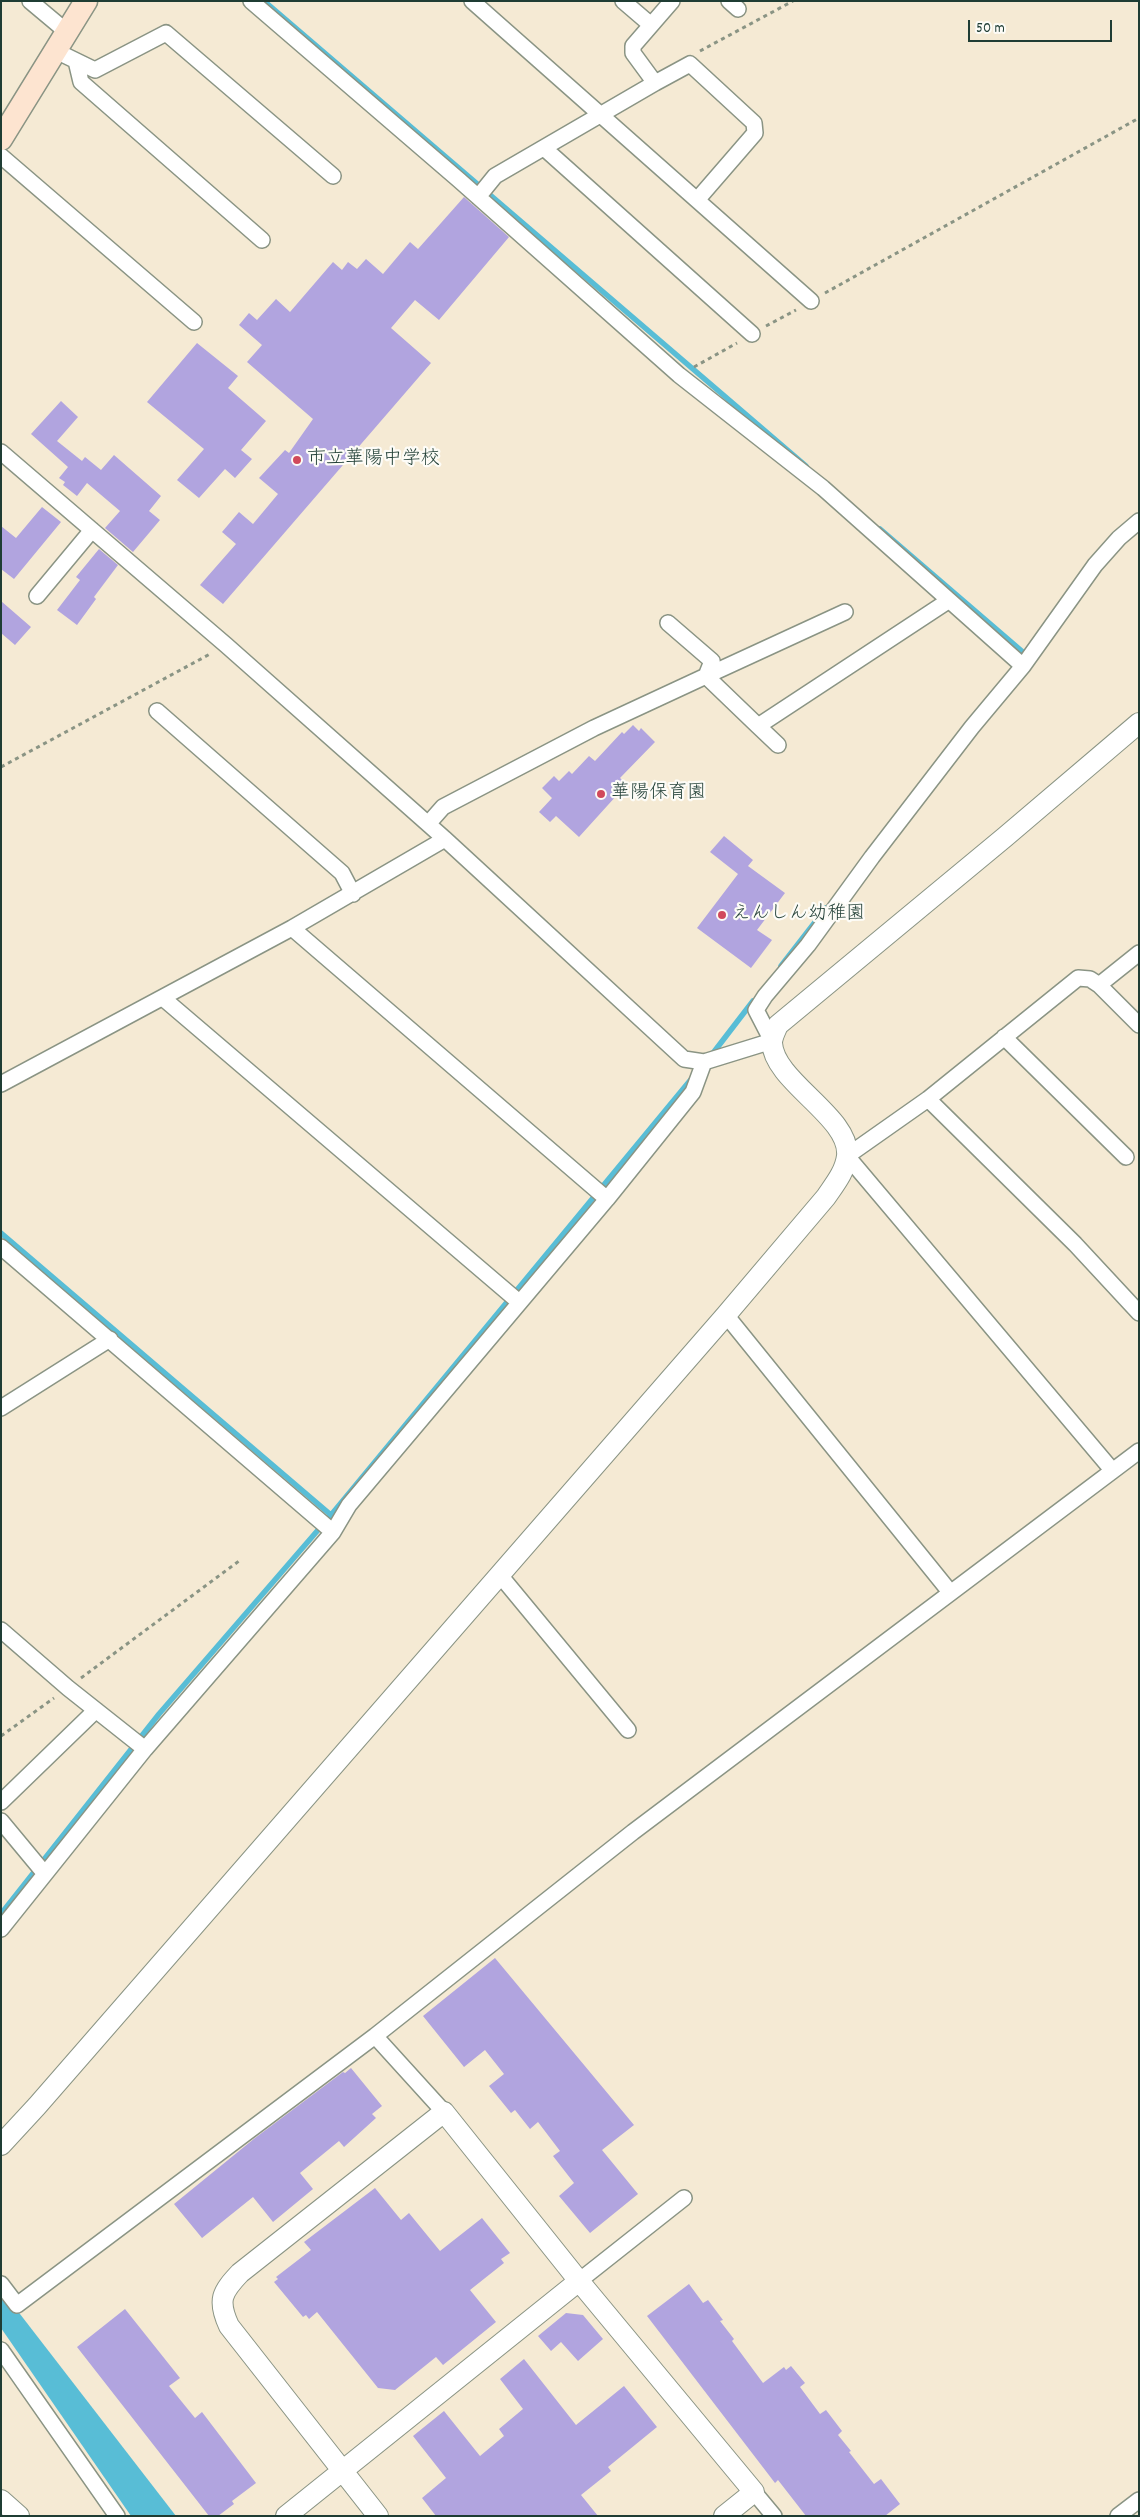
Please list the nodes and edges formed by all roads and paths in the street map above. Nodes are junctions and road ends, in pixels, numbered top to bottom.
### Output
1 (30, 1) edge
2 (86, 1) edge
3 (251, 1) edge
4 (472, 1) edge
5 (623, 1) edge
6 (672, 1) edge
7 (651, 25) junction
8 (62, 41) junction
9 (76, 61) junction
10 (656, 83) junction
11 (601, 114) junction
12 (1139, 118) edge
13 (1, 139) edge
14 (544, 148) junction
15 (1, 156) edge
16 (333, 176) dead end
17 (478, 197) junction
18 (697, 200) junction
19 (262, 240) dead end
20 (811, 301) junction
21 (194, 322) dead end
22 (752, 334) junction
23 (678, 375) junction
24 (1, 452) edge
25 (1139, 521) edge
26 (92, 530) junction
27 (37, 596) dead end
28 (948, 601) junction
29 (845, 612) dead end
30 (668, 623) dead end
31 (226, 645) junction
32 (1023, 666) junction
33 (706, 676) junction
34 (157, 711) dead end
35 (1139, 723) edge
36 (758, 726) junction
37 (778, 745) dead end
38 (1, 767) edge
39 (428, 824) junction
40 (445, 839) junction
41 (354, 894) junction
42 (292, 928) junction
43 (1139, 953) edge
44 (1099, 985) junction
45 (164, 999) junction
46 (1139, 1025) edge
47 (1004, 1037) junction
48 (772, 1041) junction
49 (704, 1062) junction
50 (1, 1084) edge
51 (928, 1099) junction
52 (847, 1156) junction
53 (1126, 1157) dead end
54 (606, 1199) junction
55 (1, 1247) edge
56 (519, 1302) junction
57 (1139, 1313) edge
58 (726, 1315) junction
59 (110, 1339) junction
60 (1, 1408) edge
61 (1139, 1451) edge
62 (1112, 1470) junction
63 (333, 1532) junction
64 (239, 1561) dead end
65 (499, 1574) junction
66 (950, 1592) junction
67 (1, 1630) edge
68 (68, 1688) junction
69 (96, 1710) junction
70 (628, 1730) dead end
71 (1, 1736) edge
72 (145, 1749) junction
73 (1, 1802) edge
74 (1, 1821) edge
75 (45, 1874) junction
76 (1, 1929) edge
77 (375, 2036) junction
78 (444, 2112) junction
79 (1, 2145) edge
80 (684, 2198) dead end
81 (579, 2280) junction
82 (1, 2284) edge
83 (1, 2350) edge
84 (343, 2471) junction
85 (754, 2492) junction
86 (1, 2500) edge
87 (1139, 2500) edge
88 (19, 2516) edge
89 (117, 2516) edge
90 (286, 2516) edge
91 (378, 2516) edge
92 (724, 2516) edge
93 (774, 2516) edge
94 (1118, 2516) edge

1 - 8 street
2 - 8 main road
3 - 17 street
4 - 11 street
5 - 7 street
6 - 7 street
7 - 10 street
8 - 9 street
8 - 13 main road
9 - 16 street
9 - 19 street
10 - 11 street
10 - 18 street
11 - 14 street
11 - 18 street
12 - 20 path
14 - 17 street
14 - 22 street
15 - 21 street
17 - 23 street
18 - 20 street
20 - 22 path
22 - 23 path
23 - 28 street
24 - 26 street
25 - 32 street
26 - 27 street
26 - 31 street
28 - 32 street
28 - 36 street
29 - 33 street
30 - 33 street
31 - 38 path
31 - 39 street
32 - 48 street
33 - 36 street
33 - 39 street
34 - 41 street
35 - 48 street
36 - 37 street
39 - 40 street
40 - 41 street
40 - 49 street
41 - 42 street
42 - 45 street
42 - 54 street
43 - 44 street
44 - 46 street
44 - 47 street
45 - 50 street
45 - 56 street
47 - 51 street
47 - 53 street
48 - 49 street
48 - 52 street
49 - 54 street
51 - 52 street
51 - 57 street
52 - 58 street
52 - 62 street
54 - 56 street
55 - 59 street
56 - 63 street
58 - 65 street
58 - 66 street
59 - 60 street
59 - 63 street
61 - 62 street
62 - 66 street
63 - 72 street
64 - 68 path
65 - 70 street
65 - 79 street
66 - 77 street
67 - 68 street
68 - 69 street
68 - 71 path
69 - 72 street
69 - 73 street
72 - 75 street
74 - 75 street
75 - 76 street
77 - 78 street
77 - 82 street
78 - 81 street
78 - 84 street
80 - 81 street
81 - 84 street
81 - 85 street
83 - 89 street
84 - 90 street
84 - 91 street
85 - 92 street
85 - 93 street
86 - 88 street
87 - 94 street

